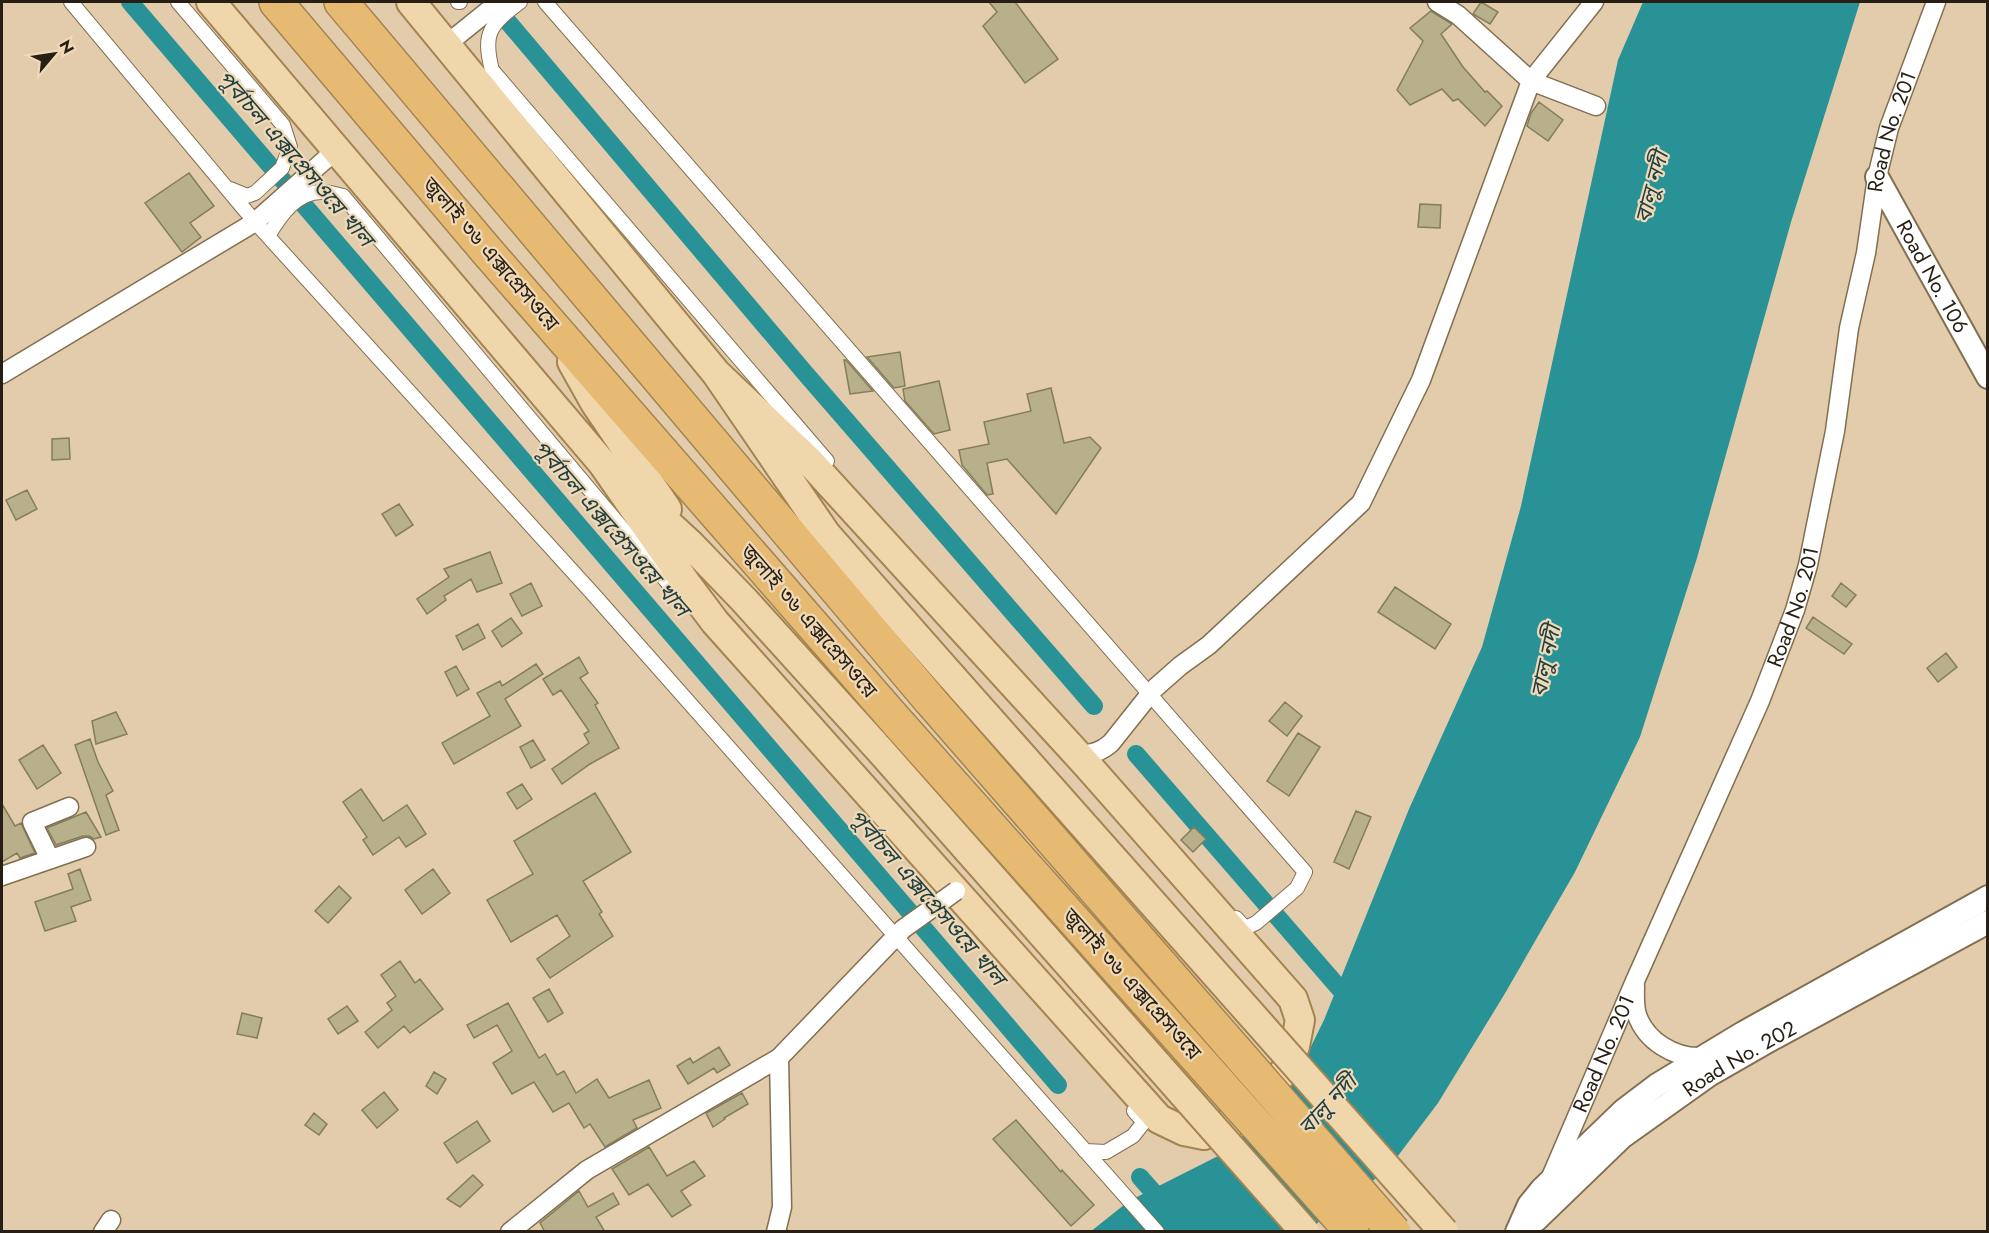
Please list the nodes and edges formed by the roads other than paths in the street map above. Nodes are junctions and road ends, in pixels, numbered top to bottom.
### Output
1 (71, 2) edge
2 (178, 2) edge
3 (211, 2) edge
4 (276, 2) edge
5 (341, 2) edge
6 (411, 2) edge
7 (499, 2) edge
8 (520, 2) edge
9 (544, 2) edge
10 (1437, 2) edge
11 (1594, 2) edge
12 (1935, 2) edge
13 (457, 37) junction
14 (1531, 81) junction
15 (1596, 106) dead end
16 (328, 158) junction
17 (1877, 177) junction
18 (227, 189) junction
19 (260, 217) junction
20 (268, 236) junction
21 (550, 323) junction
22 (716, 373) junction
23 (2, 374) edge
24 (1988, 377) edge
25 (681, 405) junction
26 (603, 465) junction
27 (826, 534) junction
28 (690, 544) junction
29 (940, 688) junction
30 (1150, 695) junction
31 (889, 736) junction
32 (1083, 755) junction
33 (69, 807) dead end
34 (86, 848) dead end
35 (50, 859) junction
36 (2, 876) edge
37 (952, 895) junction
38 (1988, 897) edge
39 (1988, 922) edge
40 (899, 933) junction
41 (1635, 981) junction
42 (779, 1058) junction
43 (1705, 1066) junction
44 (1087, 1154) junction
45 (1549, 1182) junction
46 (510, 1232) edge
47 (776, 1232) edge
48 (1157, 1232) edge
49 (1305, 1232) edge
50 (1352, 1232) edge
51 (1394, 1232) edge
52 (1444, 1232) edge
53 (1517, 1232) edge

1 - 18 street
2 - 18 street
3 - 16 main road
4 - 21 highway, জুলাই ৩৬ এক্সপ্রেসওয়ে
5 - 25 highway, জুলাই ৩৬ এক্সপ্রেসওয়ে
6 - 13 main road
7 - 13 street
8 - 32 street
9 - 30 street
10 - 14 street
11 - 14 street
12 - 17 street, Road No. 201
13 - 22 main road
14 - 15 street
14 - 30 street
16 - 19 street
16 - 26 main road
17 - 24 street, Road No. 106
17 - 41 street, Road No. 201
18 - 19 street
19 - 20 street
19 - 23 street
20 - 37 street
20 - 40 street
21 - 28 main road
21 - 31 highway, জুলাই ৩৬ এক্সপ্রেসওয়ে
22 - 27 main road
22 - 32 main road
25 - 27 main road
25 - 29 highway, জুলাই ৩৬ এক্সপ্রেসওয়ে
26 - 28 main road
26 - 37 main road
27 - 29 main road
28 - 31 main road
29 - 51 highway, জুলাই ৩৬ এক্সপ্রেসওয়ে, bridge
29 - 52 main road, bridge
30 - 32 street
30 - 32 street
31 - 49 main road, bridge
31 - 50 highway, জুলাই ৩৬ এক্সপ্রেসওয়ে, bridge
32 - 37 main road
33 - 35 street
34 - 35 street
35 - 36 street
37 - 40 street, bridge
37 - 44 street
38 - 43 street, Road No. 202
39 - 43 street, Road No. 202
40 - 42 street
40 - 44 street
41 - 43 street
41 - 45 street, Road No. 201
42 - 46 street
42 - 47 street
43 - 45 street, Road No. 201
43 - 53 street, Road No. 202
44 - 48 street
45 - 53 street, Road No. 201

